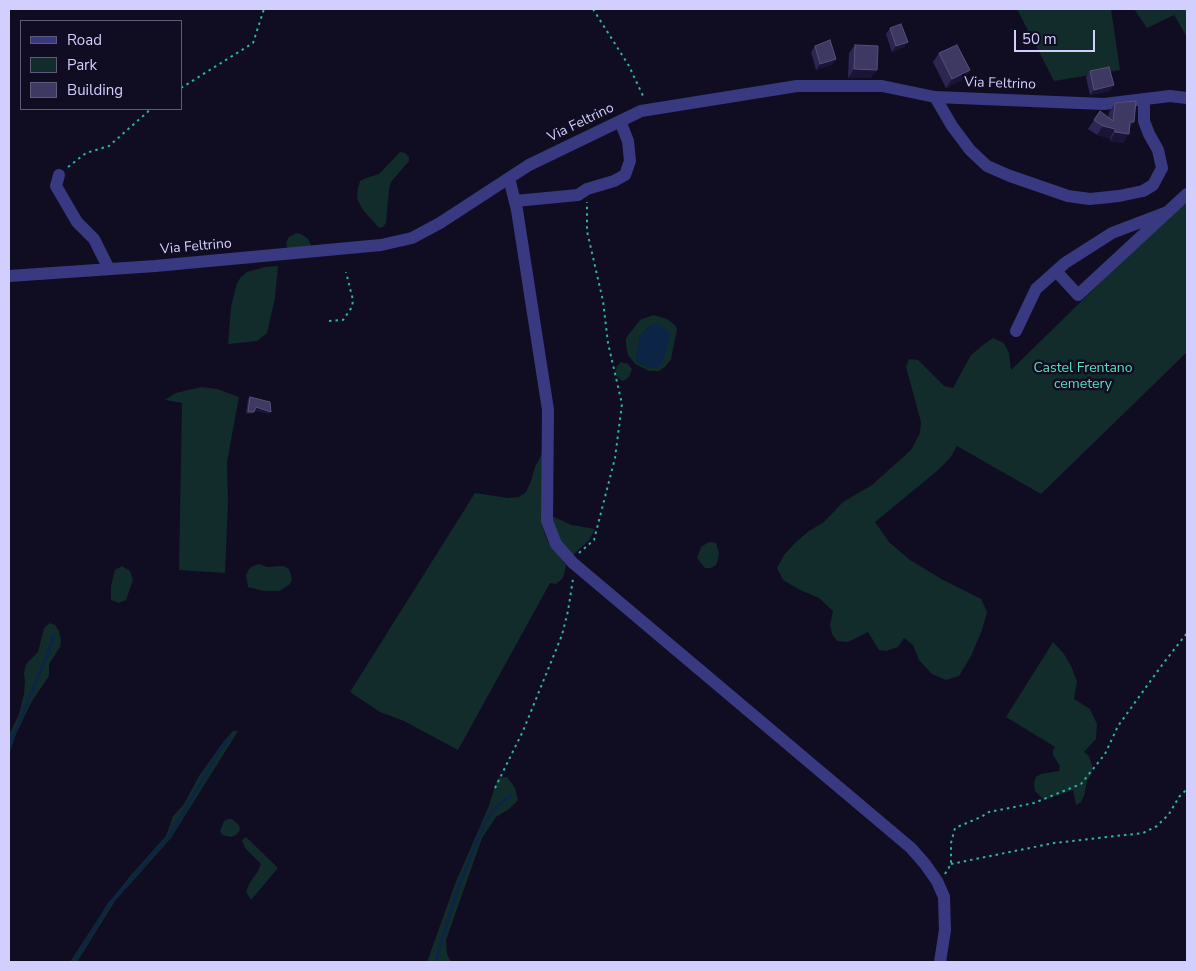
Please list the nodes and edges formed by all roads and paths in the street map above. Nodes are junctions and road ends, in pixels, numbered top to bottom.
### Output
1 (264, 9) edge
2 (593, 9) edge
3 (182, 87) edge
4 (935, 97) junction
5 (1187, 98) edge
6 (1144, 99) junction
7 (150, 110) edge
8 (649, 110) junction
9 (620, 121) junction
10 (59, 175) joint
11 (509, 178) junction
12 (587, 189) junction
13 (1187, 194) edge
14 (515, 201) junction
15 (1167, 212) junction
16 (109, 269) junction
17 (1056, 271) junction
18 (346, 272) dead end
19 (9, 276) edge
20 (329, 321) dead end
21 (1016, 330) dead end
22 (573, 563) junction
23 (1187, 633) edge
24 (495, 788) dead end
25 (1187, 789) edge
26 (951, 864) junction
27 (939, 886) junction
28 (940, 962) edge

1 - 3 path
2 - 8 path
4 - 6 street, Via Feltrino
4 - 6 street
4 - 8 street, Via Feltrino
5 - 6 street, Via Feltrino
7 - 10 path
8 - 9 street, Via Feltrino
9 - 11 street, Via Feltrino
9 - 12 street
10 - 16 street
11 - 14 street
11 - 16 street, Via Feltrino
12 - 14 street
12 - 22 path
13 - 15 street
14 - 22 street
15 - 17 street
15 - 17 street
16 - 19 street, Via Feltrino
17 - 21 street
18 - 20 path
22 - 24 path
22 - 27 street
23 - 26 path
25 - 26 path
26 - 27 path
27 - 28 street

